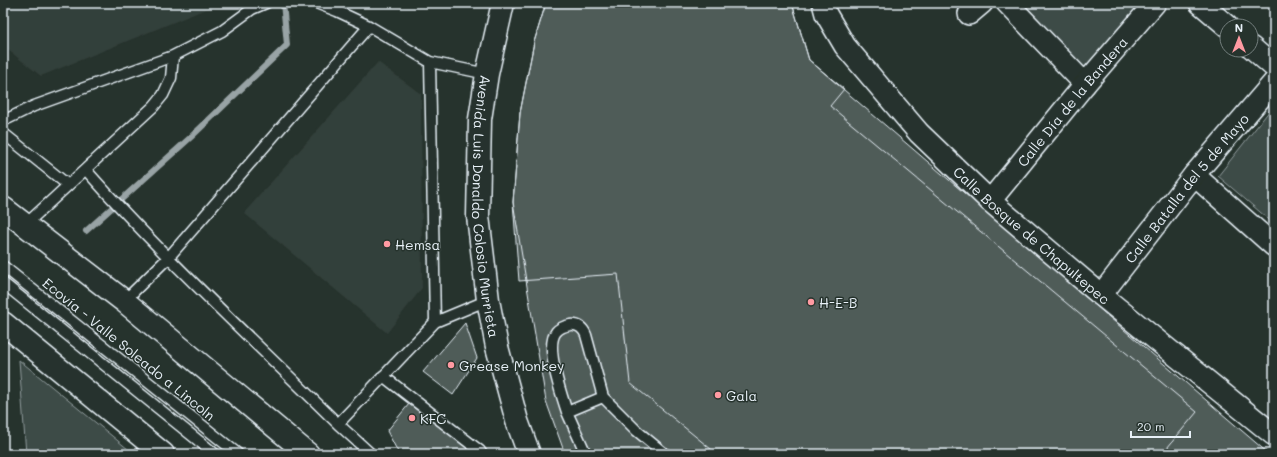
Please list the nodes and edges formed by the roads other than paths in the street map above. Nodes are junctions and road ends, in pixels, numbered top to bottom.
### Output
1 (266, 3) edge
2 (316, 3) edge
3 (503, 3) edge
4 (823, 3) edge
5 (1007, 3) edge
6 (1155, 3) edge
7 (1200, 3) edge
8 (252, 6) edge
9 (1219, 19) edge
10 (369, 26) junction
11 (1259, 54) edge
12 (173, 56) junction
13 (430, 62) junction
14 (1274, 66) edge
15 (487, 74) junction
16 (1274, 82) edge
17 (1085, 84) junction
18 (3, 121) edge
19 (3, 133) edge
20 (86, 170) junction
21 (1194, 175) junction
22 (68, 184) junction
23 (990, 201) junction
24 (3, 208) edge
25 (25, 225) junction
26 (1274, 246) edge
27 (168, 258) junction
28 (3, 266) edge
29 (3, 283) edge
30 (1101, 295) junction
31 (488, 300) junction
32 (124, 301) junction
33 (435, 322) junction
34 (3, 323) edge
35 (383, 376) junction
36 (603, 397) junction
37 (567, 412) junction
38 (338, 424) junction
39 (1274, 436) edge
40 (162, 454) edge
41 (215, 454) edge
42 (238, 454) edge
43 (308, 454) edge
44 (371, 454) edge
45 (482, 454) edge
46 (529, 454) edge
47 (586, 454) edge
48 (665, 454) edge

1 - 8 lane
2 - 10 lane
3 - 15 main road, Avenida Luis Donaldo Colosio Murrieta
4 - 23 street, Calle Bosque de Chapultepec
5 - 17 street
6 - 17 street, Calle Día de la Bandera
7 - 9 street
8 - 12 lane
10 - 13 lane
10 - 27 lane
11 - 14 street
12 - 18 lane
12 - 20 lane
13 - 15 lane
13 - 33 lane
15 - 31 main road, Avenida Luis Donaldo Colosio Murrieta
16 - 21 street, Calle Batalla del 5 de Mayo
17 - 23 street, Calle Día de la Bandera
19 - 22 lane
20 - 22 lane
20 - 27 lane
21 - 26 street
21 - 30 street, Calle Batalla del 5 de Mayo
22 - 25 lane
23 - 30 street, Calle Bosque de Chapultepec
24 - 25 main road
25 - 32 main road
27 - 32 lane
27 - 38 lane
28 - 42 lane, Ecovía - Valle Soleado a Lincoln
29 - 41 lane
30 - 39 street, Calle Bosque de Chapultepec
31 - 33 lane
31 - 46 main road, Avenida Luis Donaldo Colosio Murrieta
32 - 43 main road
33 - 35 lane
34 - 40 main road
35 - 38 lane
35 - 45 lane
36 - 37 lane
36 - 37 lane
36 - 48 lane
37 - 47 lane
38 - 44 lane

